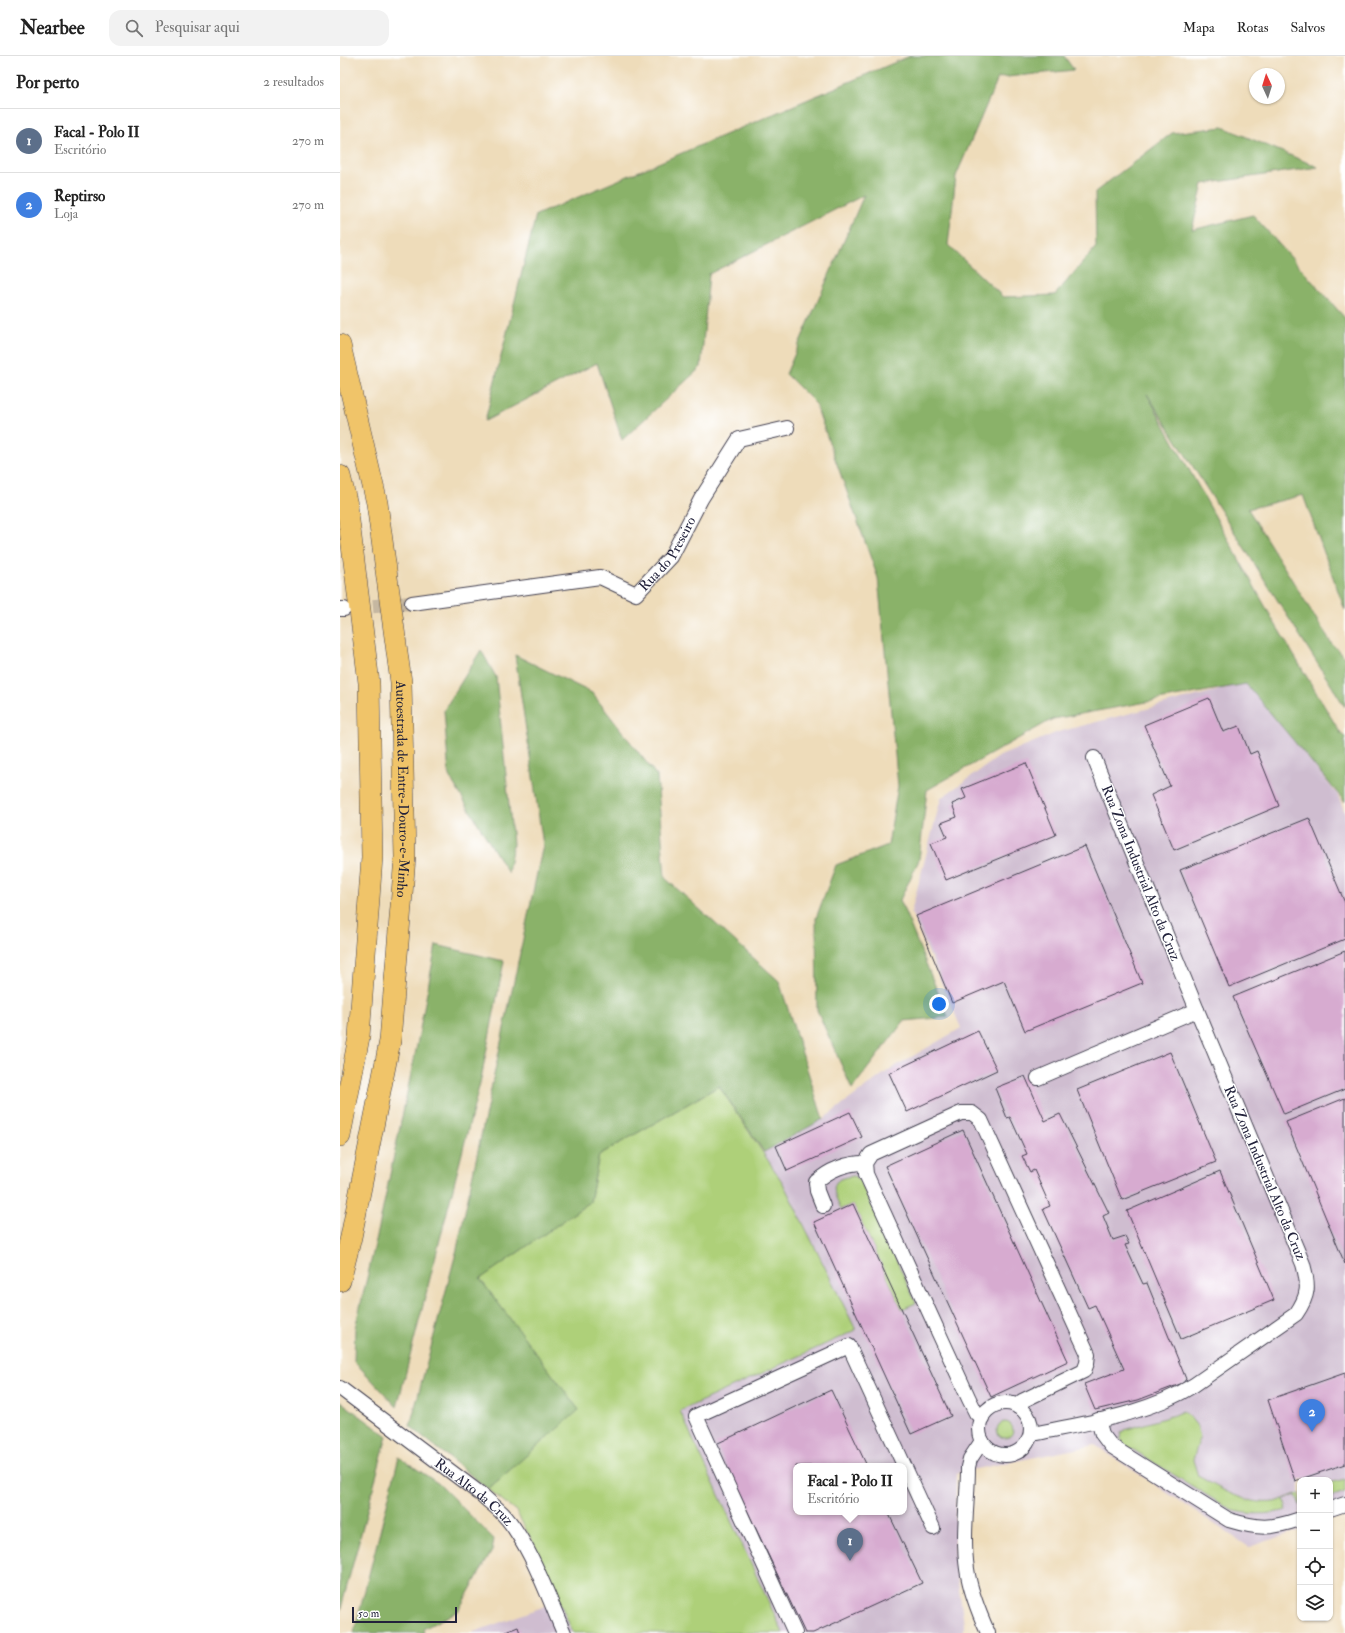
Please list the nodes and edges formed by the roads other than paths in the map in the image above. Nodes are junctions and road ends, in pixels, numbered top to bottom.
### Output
1 (340, 345) edge
2 (787, 428) dead end
3 (340, 476) edge
4 (412, 603) tunnel mouth
5 (1094, 758) dead end
6 (1197, 1010) junction
7 (1038, 1078) dead end
8 (340, 1136) edge
9 (865, 1163) junction
10 (823, 1206) dead end
11 (340, 1281) edge
12 (340, 1388) edge
13 (1018, 1407) junction
14 (982, 1418) junction
15 (1098, 1420) junction
16 (1031, 1432) junction
17 (982, 1441) junction
18 (903, 1463) edge
19 (907, 1472) edge
20 (1345, 1504) edge
21 (1333, 1508) edge
22 (1297, 1520) edge
23 (933, 1528) dead end
24 (564, 1633) edge
25 (795, 1633) edge
26 (988, 1633) edge

1 - 11 highway, Autoestrada de Entre-Douro-e-Minho
2 - 4 street, Rua do Preseiro
3 - 8 highway, Autoestrada de Entre-Douro-e-Minho
5 - 6 street, Rua Zona Industrial Alto da Cruz
6 - 7 street
6 - 15 street, Rua Zona Industrial Alto da Cruz
9 - 10 street
9 - 13 street
9 - 14 street
12 - 24 street, Rua Alto da Cruz
13 - 14 street
13 - 16 street
14 - 17 street
15 - 16 street, Rua Zona Industrial Alto da Cruz
15 - 22 street
16 - 17 street
17 - 26 street
18 - 25 street
19 - 23 street
20 - 21 street

